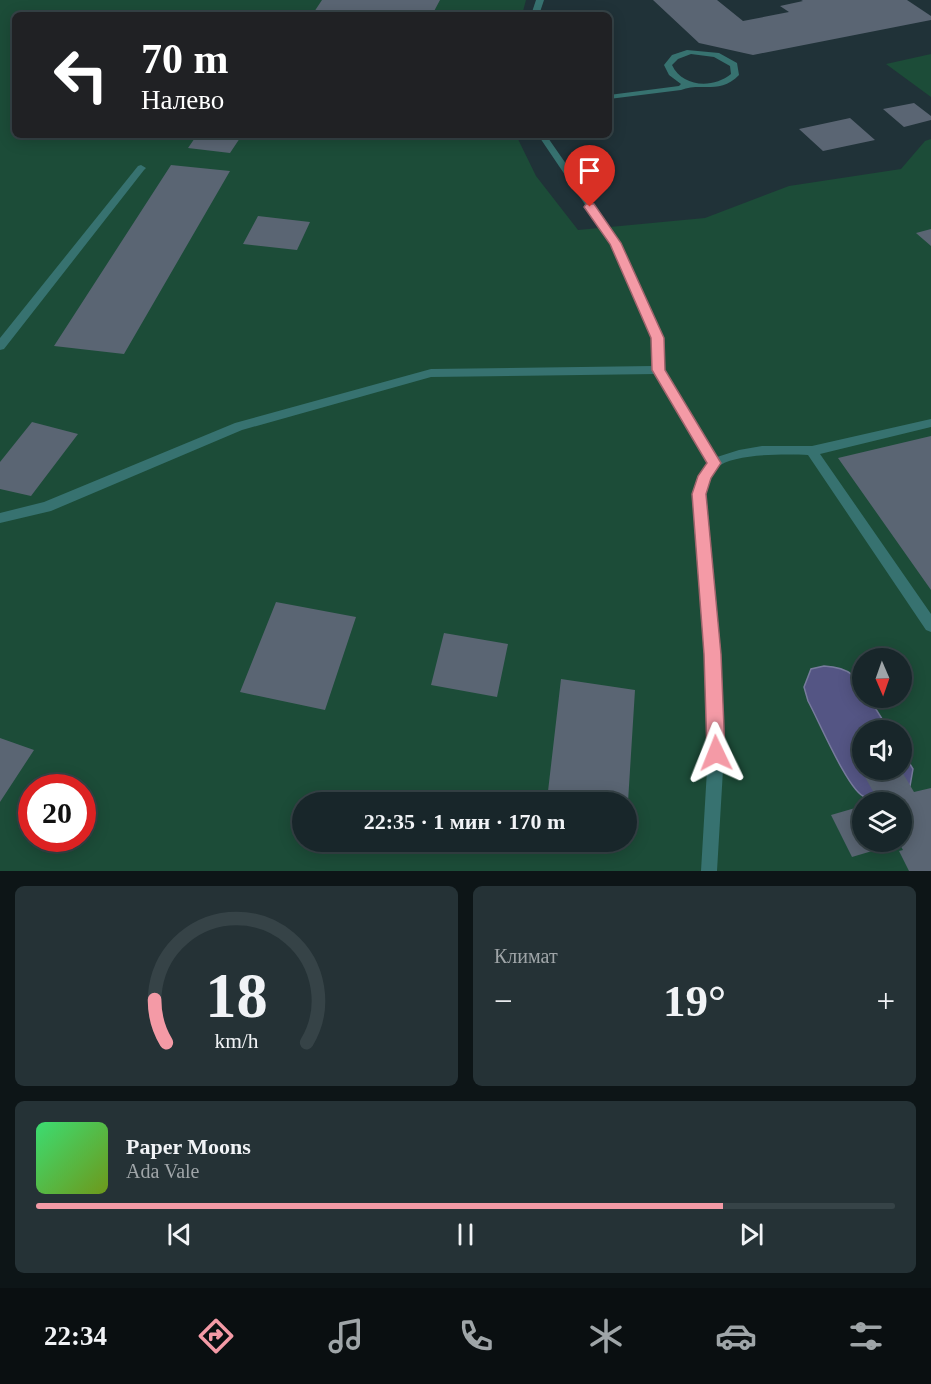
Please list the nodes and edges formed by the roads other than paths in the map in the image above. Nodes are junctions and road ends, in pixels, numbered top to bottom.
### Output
1 (687, 83) junction
2 (612, 97) edge
3 (544, 138) edge
4 (141, 168) dead end
5 (0, 346) edge
6 (659, 370) junction
7 (931, 423) edge
8 (812, 451) junction
9 (714, 463) junction
10 (0, 518) edge
11 (931, 626) edge
12 (709, 871) edge

1 - 1 lane
1 - 2 lane
3 - 6 lane
4 - 5 lane
6 - 9 lane
6 - 10 lane
7 - 8 lane
8 - 9 lane
8 - 11 lane
9 - 12 lane

